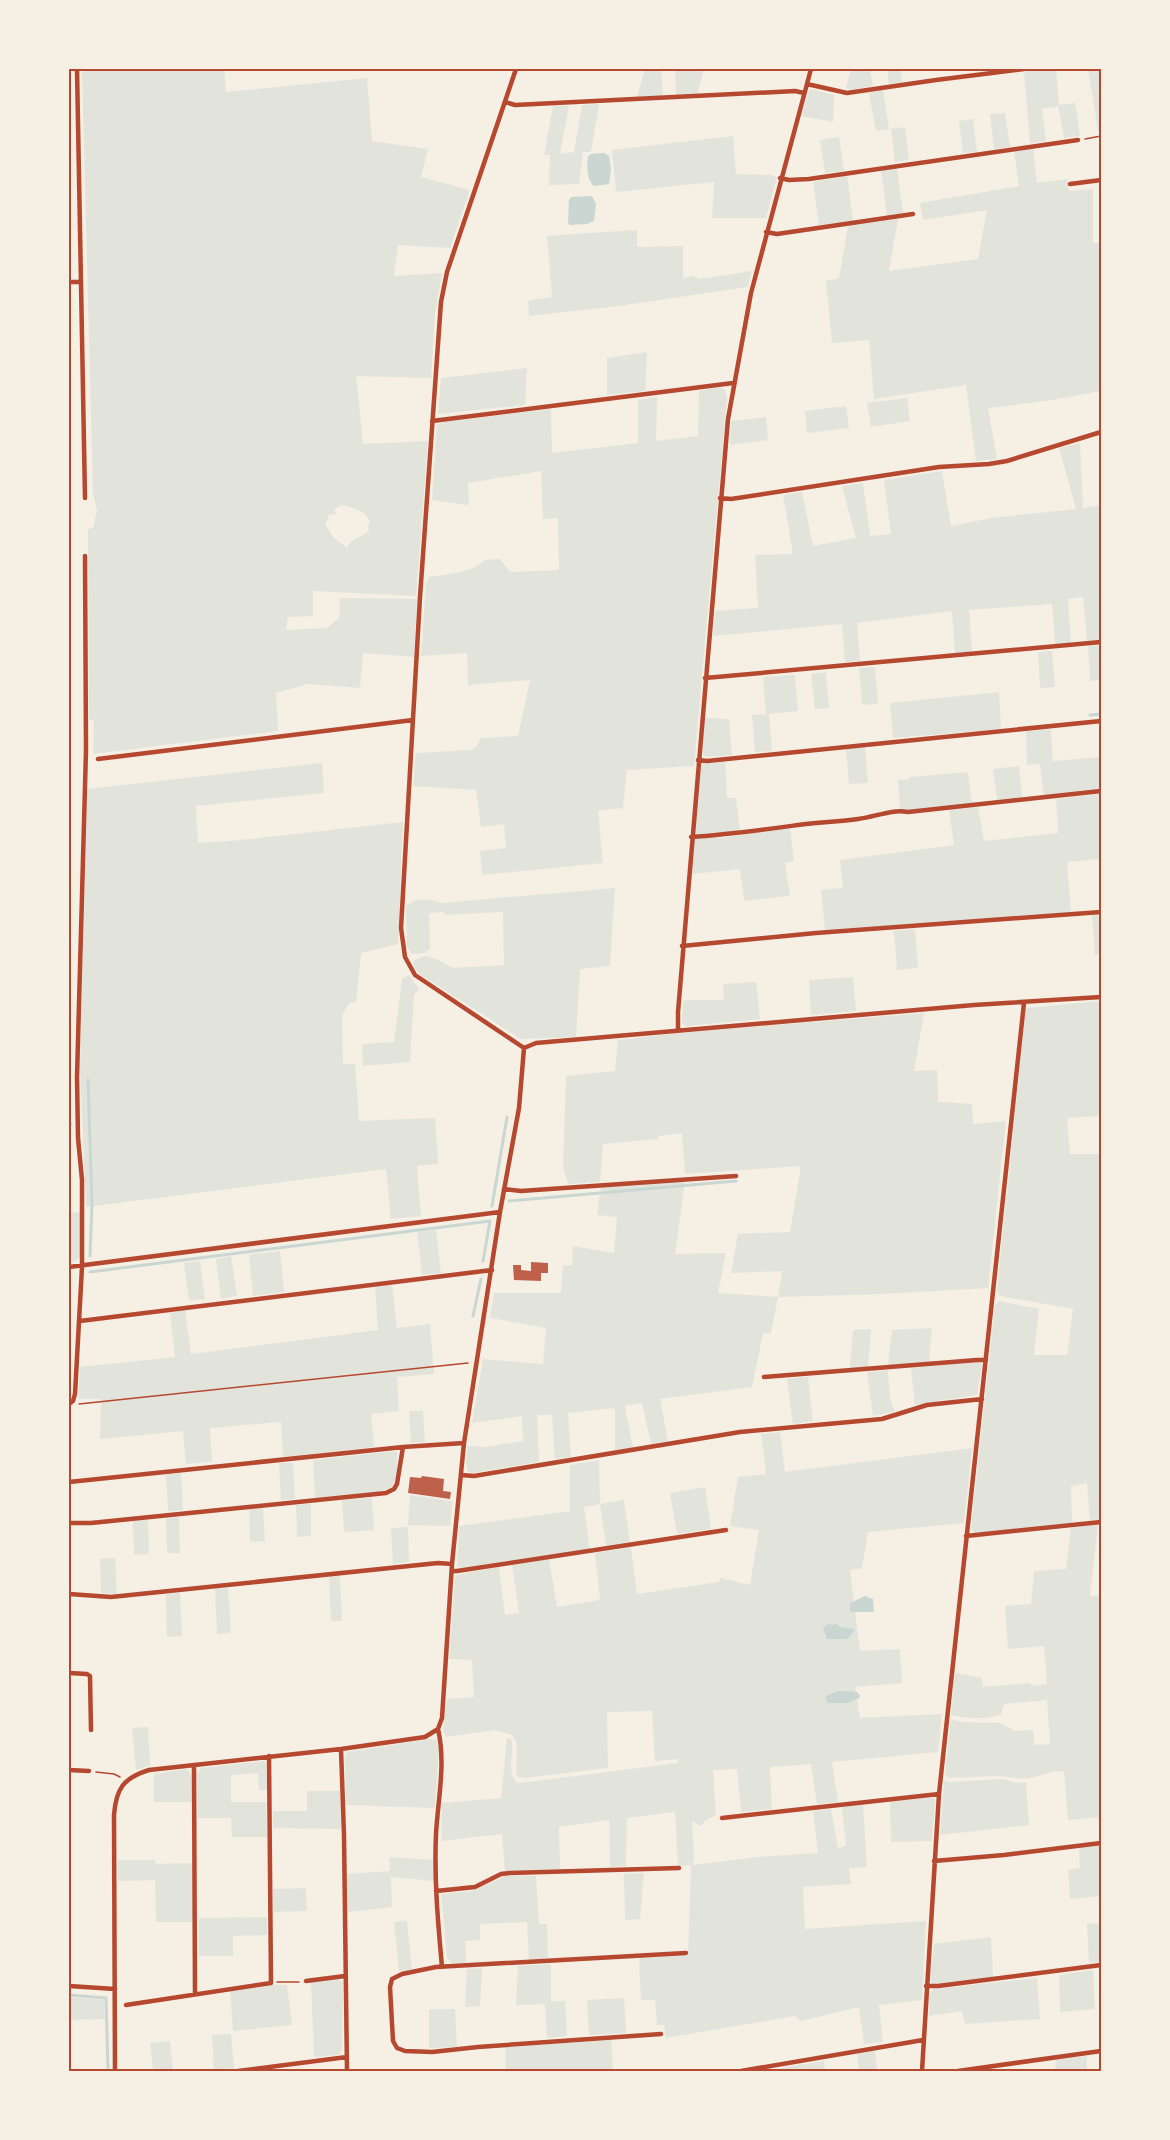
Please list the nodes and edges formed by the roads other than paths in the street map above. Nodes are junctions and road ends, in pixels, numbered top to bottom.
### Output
1 (77, 69) edge
2 (516, 69) edge
3 (811, 69) edge
4 (1024, 69) edge
5 (807, 84) junction
6 (804, 93) junction
7 (505, 102) junction
8 (1078, 140) road end
9 (780, 178) junction
10 (1101, 180) edge
11 (1071, 184) dead end
12 (913, 214) dead end
13 (766, 232) junction
14 (69, 282) edge
15 (81, 282) junction
16 (733, 383) junction
17 (432, 421) junction
18 (1101, 432) edge
19 (85, 498) dead end
20 (720, 498) junction
21 (85, 556) dead end
22 (1101, 642) edge
23 (705, 678) junction
24 (413, 720) junction
25 (1101, 721) edge
26 (98, 759) dead end
27 (698, 760) junction
28 (1101, 791) edge
29 (691, 837) junction
30 (1101, 912) edge
31 (682, 946) junction
32 (1101, 997) edge
33 (1024, 1003) junction
34 (678, 1030) junction
35 (524, 1048) junction
36 (69, 1137) edge
37 (78, 1137) junction
38 (736, 1176) dead end
39 (504, 1189) junction
40 (500, 1212) junction
41 (82, 1267) junction
42 (69, 1268) edge
43 (492, 1270) junction
44 (80, 1321) junction
45 (986, 1360) junction
46 (764, 1377) dead end
47 (982, 1399) junction
48 (70, 1404) edge
49 (464, 1443) junction
50 (403, 1447) junction
51 (461, 1475) junction
52 (69, 1482) edge
53 (1101, 1522) edge
54 (69, 1523) edge
55 (726, 1530) dead end
56 (966, 1536) junction
57 (452, 1564) junction
58 (452, 1570) junction
59 (69, 1594) edge
60 (69, 1673) edge
61 (438, 1729) junction
62 (91, 1730) dead end
63 (341, 1749) junction
64 (269, 1756) junction
65 (194, 1765) junction
66 (69, 1770) edge
67 (89, 1771) road end
68 (939, 1794) junction
69 (722, 1818) dead end
70 (1101, 1843) edge
71 (934, 1861) junction
72 (679, 1868) dead end
73 (436, 1890) junction
74 (686, 1953) dead end
75 (1101, 1965) edge
76 (442, 1967) junction
77 (345, 1976) junction
78 (306, 1981) road end
79 (69, 1986) edge
80 (926, 1986) junction
81 (115, 1989) junction
82 (195, 1994) junction
83 (126, 2005) dead end
84 (662, 2034) dead end
85 (923, 2040) junction
86 (1101, 2051) edge
87 (347, 2057) junction
88 (115, 2071) edge
89 (238, 2071) edge
90 (347, 2071) edge
91 (741, 2071) edge
92 (922, 2071) edge
93 (958, 2071) edge

1 - 15 street
2 - 7 street
3 - 5 street
4 - 5 street
5 - 6 street
6 - 7 street
6 - 9 street
7 - 17 street
8 - 9 street
9 - 13 street
10 - 11 street
12 - 13 street
13 - 16 street
14 - 15 street
15 - 19 street
16 - 17 street
16 - 20 street
17 - 24 street
18 - 20 street
20 - 23 street
21 - 37 street
22 - 23 street
23 - 27 street
24 - 26 street
24 - 35 street
25 - 27 street
27 - 29 street
28 - 29 street
29 - 31 street
30 - 31 street
31 - 34 street
32 - 33 street
33 - 34 street
33 - 45 street
34 - 35 street
35 - 39 street
36 - 37 street
37 - 41 street
38 - 39 street
39 - 40 street
40 - 41 street
40 - 43 street
41 - 42 street
41 - 44 street
43 - 44 street
43 - 49 street
44 - 48 street
45 - 46 street
45 - 47 street
47 - 51 street
47 - 56 street
49 - 50 street
49 - 51 street
50 - 52 street
50 - 54 street
51 - 57 street
53 - 56 street
55 - 58 street
56 - 68 street
57 - 58 street
57 - 59 street
58 - 61 street
60 - 62 street
61 - 63 street
61 - 73 street
63 - 64 street
63 - 77 street
64 - 65 street
64 - 82 street
65 - 81 street
65 - 82 street
66 - 67 street
68 - 69 street
68 - 71 street
70 - 71 street
71 - 80 street
72 - 73 street
73 - 76 street
74 - 76 street
75 - 80 street
76 - 84 street
77 - 78 street
77 - 87 street
79 - 81 street
80 - 85 street
81 - 88 street
82 - 83 street
85 - 91 street
85 - 92 street
86 - 93 street
87 - 89 street
87 - 90 street

